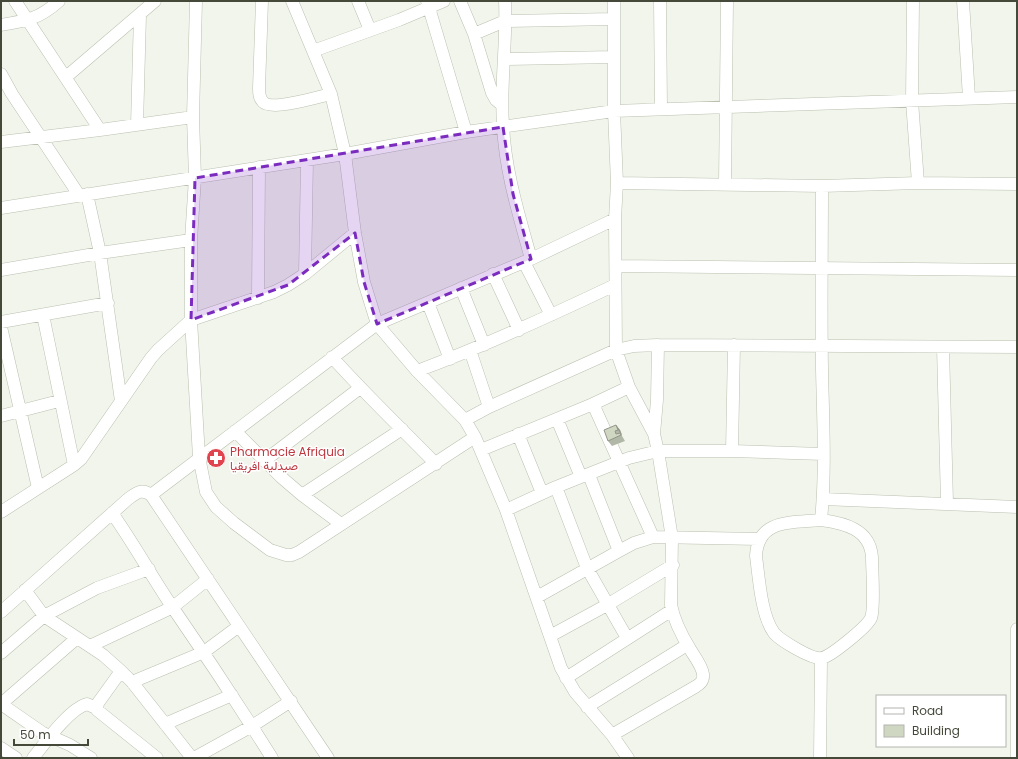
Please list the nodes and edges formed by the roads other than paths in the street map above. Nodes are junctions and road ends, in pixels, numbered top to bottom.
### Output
1 (15, 1) edge
2 (59, 1) edge
3 (155, 1) edge
4 (196, 1) edge
5 (262, 1) edge
6 (292, 1) edge
7 (358, 1) edge
8 (444, 1) edge
9 (460, 1) edge
10 (505, 1) edge
11 (614, 1) edge
12 (660, 1) edge
13 (727, 1) edge
14 (913, 1) edge
15 (963, 1) edge
16 (428, 4) edge
17 (140, 15) junction
18 (614, 19) junction
19 (28, 21) junction
20 (505, 21) junction
21 (1, 25) edge
22 (370, 30) junction
23 (474, 34) junction
24 (313, 52) junction
25 (614, 57) junction
26 (504, 59) junction
27 (1, 74) edge
28 (66, 77) junction
29 (6, 94) edge
30 (331, 94) junction
31 (1017, 97) edge
32 (969, 98) junction
33 (912, 101) junction
34 (502, 105) junction
35 (727, 107) junction
36 (660, 109) junction
37 (614, 111) junction
38 (193, 117) junction
39 (137, 126) junction
40 (503, 127) junction
41 (100, 130) junction
42 (466, 132) junction
43 (41, 138) junction
44 (1, 142) edge
45 (345, 154) junction
46 (307, 160) junction
47 (259, 167) junction
48 (195, 178) junction
49 (617, 183) junction
50 (918, 183) junction
51 (725, 184) junction
52 (1017, 184) edge
53 (822, 186) junction
54 (83, 194) junction
55 (1, 208) edge
56 (615, 219) junction
57 (355, 233) junction
58 (191, 240) junction
59 (100, 253) junction
60 (528, 260) junction
61 (616, 266) junction
62 (822, 268) junction
63 (1, 270) edge
64 (1017, 270) edge
65 (305, 274) junction
66 (493, 274) junction
67 (615, 285) junction
68 (461, 288) junction
69 (258, 298) junction
70 (108, 304) junction
71 (428, 304) junction
72 (43, 315) junction
73 (551, 315) junction
74 (191, 320) junction
75 (1, 322) edge
76 (377, 324) junction
77 (1, 327) edge
78 (519, 330) junction
79 (484, 345) junction
80 (658, 345) junction
81 (734, 345) junction
82 (822, 346) junction
83 (943, 347) junction
84 (1017, 347) edge
85 (470, 350) junction
86 (616, 350) junction
87 (332, 357) junction
88 (450, 358) junction
89 (417, 371) junction
90 (629, 387) junction
91 (360, 388) junction
92 (59, 401) junction
93 (121, 401) junction
94 (593, 404) junction
95 (489, 407) junction
96 (20, 412) junction
97 (1, 416) edge
98 (558, 419) junction
99 (465, 420) junction
100 (402, 429) junction
101 (235, 430) junction
102 (518, 434) junction
103 (654, 434) junction
104 (475, 437) junction
105 (481, 450) junction
106 (658, 451) junction
107 (732, 451) junction
108 (823, 454) junction
109 (199, 457) junction
110 (264, 461) junction
111 (618, 463) junction
112 (436, 464) junction
113 (74, 466) junction
114 (585, 476) junction
115 (556, 487) junction
116 (38, 488) junction
117 (542, 493) junction
118 (151, 495) junction
119 (302, 495) junction
120 (823, 499) junction
121 (947, 503) junction
122 (1017, 507) edge
123 (506, 510) junction
124 (1, 512) edge
125 (112, 513) junction
126 (821, 520) junction
127 (341, 524) junction
128 (653, 537) junction
129 (672, 538) junction
130 (759, 539) junction
131 (619, 551) junction
132 (672, 565) junction
133 (149, 568) junction
134 (587, 568) junction
135 (208, 579) junction
136 (25, 590) junction
137 (537, 597) junction
138 (608, 605) junction
139 (173, 607) junction
140 (672, 610) junction
141 (1, 612) edge
142 (44, 616) junction
143 (239, 626) junction
144 (1017, 629) edge
145 (550, 636) junction
146 (77, 638) junction
147 (627, 638) junction
148 (687, 645) junction
149 (90, 646) junction
150 (204, 652) junction
151 (1, 653) edge
152 (821, 658) junction
153 (121, 670) junction
154 (566, 678) junction
155 (132, 682) junction
156 (232, 695) junction
157 (291, 701) junction
158 (1, 704) edge
159 (587, 706) junction
160 (96, 708) junction
161 (165, 724) junction
162 (252, 726) junction
163 (612, 735) junction
164 (50, 736) junction
165 (1, 748) edge
166 (16, 758) edge
167 (33, 758) edge
168 (91, 758) edge
169 (157, 758) edge
170 (193, 758) edge
171 (272, 758) edge
172 (328, 758) edge
173 (628, 758) edge
174 (820, 758) edge
175 (1017, 758) edge

1 - 19 street
2 - 19 street
3 - 17 street
4 - 38 street
5 - 30 street
6 - 24 street
7 - 22 street
8 - 16 street
9 - 23 street
10 - 20 street
11 - 18 street
12 - 36 street
13 - 35 street
14 - 33 street
15 - 32 street
16 - 22 street
16 - 42 street
17 - 28 street
17 - 39 street
18 - 20 street
18 - 25 street
19 - 21 street
19 - 28 street
20 - 23 street
20 - 26 street
22 - 24 street
23 - 34 street
24 - 30 street
25 - 26 street
25 - 37 street
26 - 34 street
27 - 29 street
28 - 41 street
29 - 43 street
30 - 45 street
31 - 32 street
32 - 33 street
33 - 35 street
33 - 50 street
34 - 40 street
35 - 36 street
35 - 51 street
36 - 37 street
37 - 40 street
37 - 49 street
38 - 39 street
38 - 48 street
39 - 41 street
40 - 42 street
40 - 60 street
41 - 43 street
42 - 45 street
43 - 44 street
43 - 54 street
45 - 46 street
45 - 57 street
46 - 47 street
46 - 65 street
47 - 48 street
47 - 69 street
48 - 54 street
48 - 58 street
49 - 51 street
49 - 56 street
50 - 52 street
50 - 53 street
51 - 53 street
53 - 62 street
54 - 55 street
54 - 59 street
56 - 60 street
56 - 61 street
57 - 65 street
57 - 76 street
58 - 59 street
58 - 74 street
59 - 63 street
59 - 70 street
60 - 66 street
60 - 73 street
61 - 62 street
61 - 67 street
62 - 64 street
62 - 82 street
65 - 69 street
66 - 68 street
66 - 78 street
67 - 73 street
67 - 86 street
68 - 71 street
68 - 79 street
69 - 74 street
70 - 72 street
70 - 93 street
71 - 76 street
71 - 88 street
72 - 75 street
72 - 92 street
73 - 78 street
74 - 93 street
74 - 109 street
76 - 87 street
76 - 89 street
77 - 96 street
78 - 79 street
79 - 85 street
80 - 81 street
80 - 86 street
80 - 103 street
81 - 82 street
81 - 107 street
82 - 83 street
82 - 108 street
83 - 84 street
83 - 121 street
85 - 88 street
85 - 95 street
86 - 90 street
86 - 95 street
87 - 91 street
87 - 101 street
88 - 89 street
89 - 99 street
90 - 94 street
90 - 103 street
91 - 100 street
91 - 110 street
92 - 96 street
92 - 113 street
93 - 113 street
94 - 98 street
94 - 111 street
95 - 99 street
96 - 97 street
96 - 116 street
98 - 102 street
98 - 114 street
99 - 104 street
100 - 112 street
100 - 119 street
101 - 109 street
101 - 110 street
102 - 105 street
102 - 117 street
103 - 106 street
104 - 105 street
104 - 112 street
105 - 123 street
106 - 107 street
106 - 111 street
106 - 129 street
107 - 108 street
108 - 120 street
109 - 118 street
109 - 127 street
110 - 119 street
111 - 114 street
111 - 128 street
112 - 127 street
113 - 116 street
114 - 115 street
114 - 131 street
115 - 117 street
115 - 134 street
116 - 124 street
117 - 123 street
118 - 125 street
118 - 135 street
119 - 127 street
120 - 121 street
120 - 126 street
121 - 122 street
123 - 137 street
125 - 133 street
125 - 136 street
126 - 130 street
126 - 152 street
128 - 129 street
128 - 131 street
129 - 130 street
129 - 132 street
130 - 152 street
131 - 134 street
132 - 138 street
132 - 140 street
133 - 139 street
133 - 142 street
134 - 137 street
134 - 138 street
135 - 139 street
135 - 143 street
136 - 141 street
136 - 142 street
137 - 145 street
138 - 145 street
138 - 147 street
139 - 149 street
139 - 150 street
140 - 147 street
140 - 148 street
142 - 146 street
142 - 151 street
143 - 150 street
143 - 157 street
144 - 175 street
145 - 154 street
146 - 149 street
146 - 158 street
147 - 154 street
148 - 159 street
148 - 163 street
149 - 153 street
150 - 155 street
150 - 156 street
152 - 174 street
153 - 155 street
153 - 160 street
154 - 159 street
155 - 161 street
156 - 161 street
156 - 162 street
157 - 162 street
157 - 172 street
158 - 164 street
159 - 163 street
160 - 164 street
160 - 169 street
161 - 170 street
162 - 170 street
162 - 171 street
163 - 173 street
164 - 167 street
164 - 168 street
165 - 166 street

